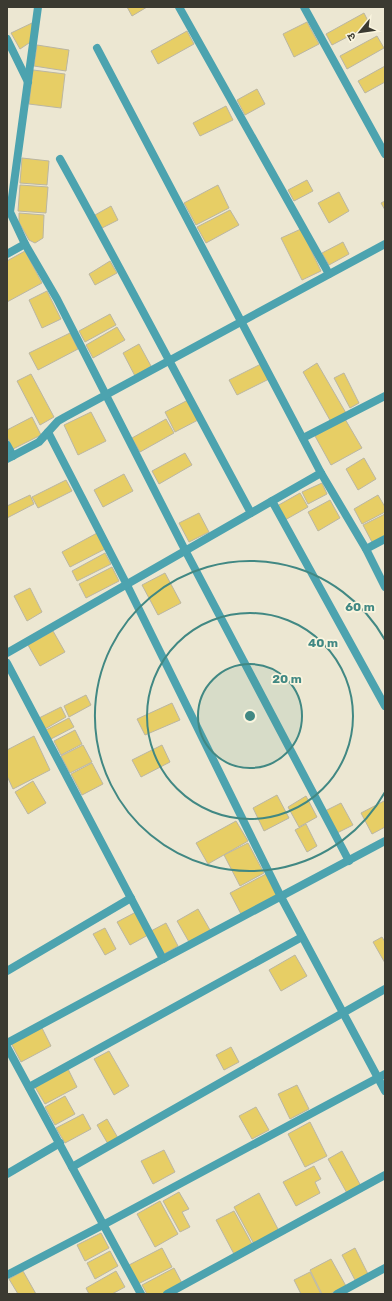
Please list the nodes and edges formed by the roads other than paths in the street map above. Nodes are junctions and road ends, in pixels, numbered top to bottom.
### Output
1 (38, 7) edge
2 (179, 7) edge
3 (304, 7) edge
4 (7, 39) edge
5 (97, 48) dead end
6 (29, 82) junction
7 (385, 154) edge
8 (60, 159) dead end
9 (25, 244) junction
10 (385, 244) edge
11 (7, 254) edge
12 (330, 274) junction
13 (241, 322) junction
14 (168, 361) junction
15 (105, 394) junction
16 (385, 396) edge
17 (48, 432) junction
18 (303, 438) junction
19 (7, 445) edge
20 (10, 458) edge
21 (321, 473) junction
22 (272, 501) junction
23 (251, 512) junction
24 (385, 539) edge
25 (366, 549) junction
26 (185, 550) junction
27 (127, 585) junction
28 (385, 587) edge
29 (7, 653) edge
30 (7, 663) edge
31 (385, 706) edge
32 (385, 841) edge
33 (349, 861) junction
34 (281, 896) junction
35 (131, 898) junction
36 (302, 937) junction
37 (162, 958) junction
38 (7, 971) edge
39 (385, 989) edge
40 (343, 1013) junction
41 (7, 1043) edge
42 (7, 1047) edge
43 (381, 1076) edge
44 (29, 1087) junction
45 (385, 1091) edge
46 (60, 1143) junction
47 (72, 1167) junction
48 (7, 1173) edge
49 (385, 1175) edge
50 (103, 1225) junction
51 (385, 1268) edge
52 (7, 1275) edge
53 (141, 1294) edge
54 (167, 1294) edge
55 (337, 1294) edge

1 - 6 street
2 - 12 street
3 - 7 street
4 - 6 street
5 - 13 street
6 - 9 street
8 - 14 street
9 - 11 street
9 - 15 street
10 - 12 street
12 - 13 street
13 - 14 street
13 - 18 street
14 - 15 street
14 - 23 street
15 - 17 street
15 - 26 street
16 - 18 street
17 - 20 street
17 - 27 street
18 - 21 street
19 - 20 street
21 - 22 street
21 - 25 street
22 - 23 street
22 - 31 street
23 - 26 street
24 - 25 street
25 - 28 street
26 - 27 street
26 - 33 street
27 - 29 street
27 - 34 street
30 - 35 street
32 - 33 street
33 - 34 street
34 - 36 street
34 - 37 street
35 - 37 street
35 - 38 street
36 - 40 street
36 - 44 street
37 - 41 street
39 - 40 street
40 - 43 street
40 - 47 street
42 - 44 street
43 - 45 street
43 - 50 street
44 - 46 street
46 - 47 street
46 - 48 street
47 - 50 street
49 - 54 street
50 - 52 street
50 - 53 street
51 - 55 street

